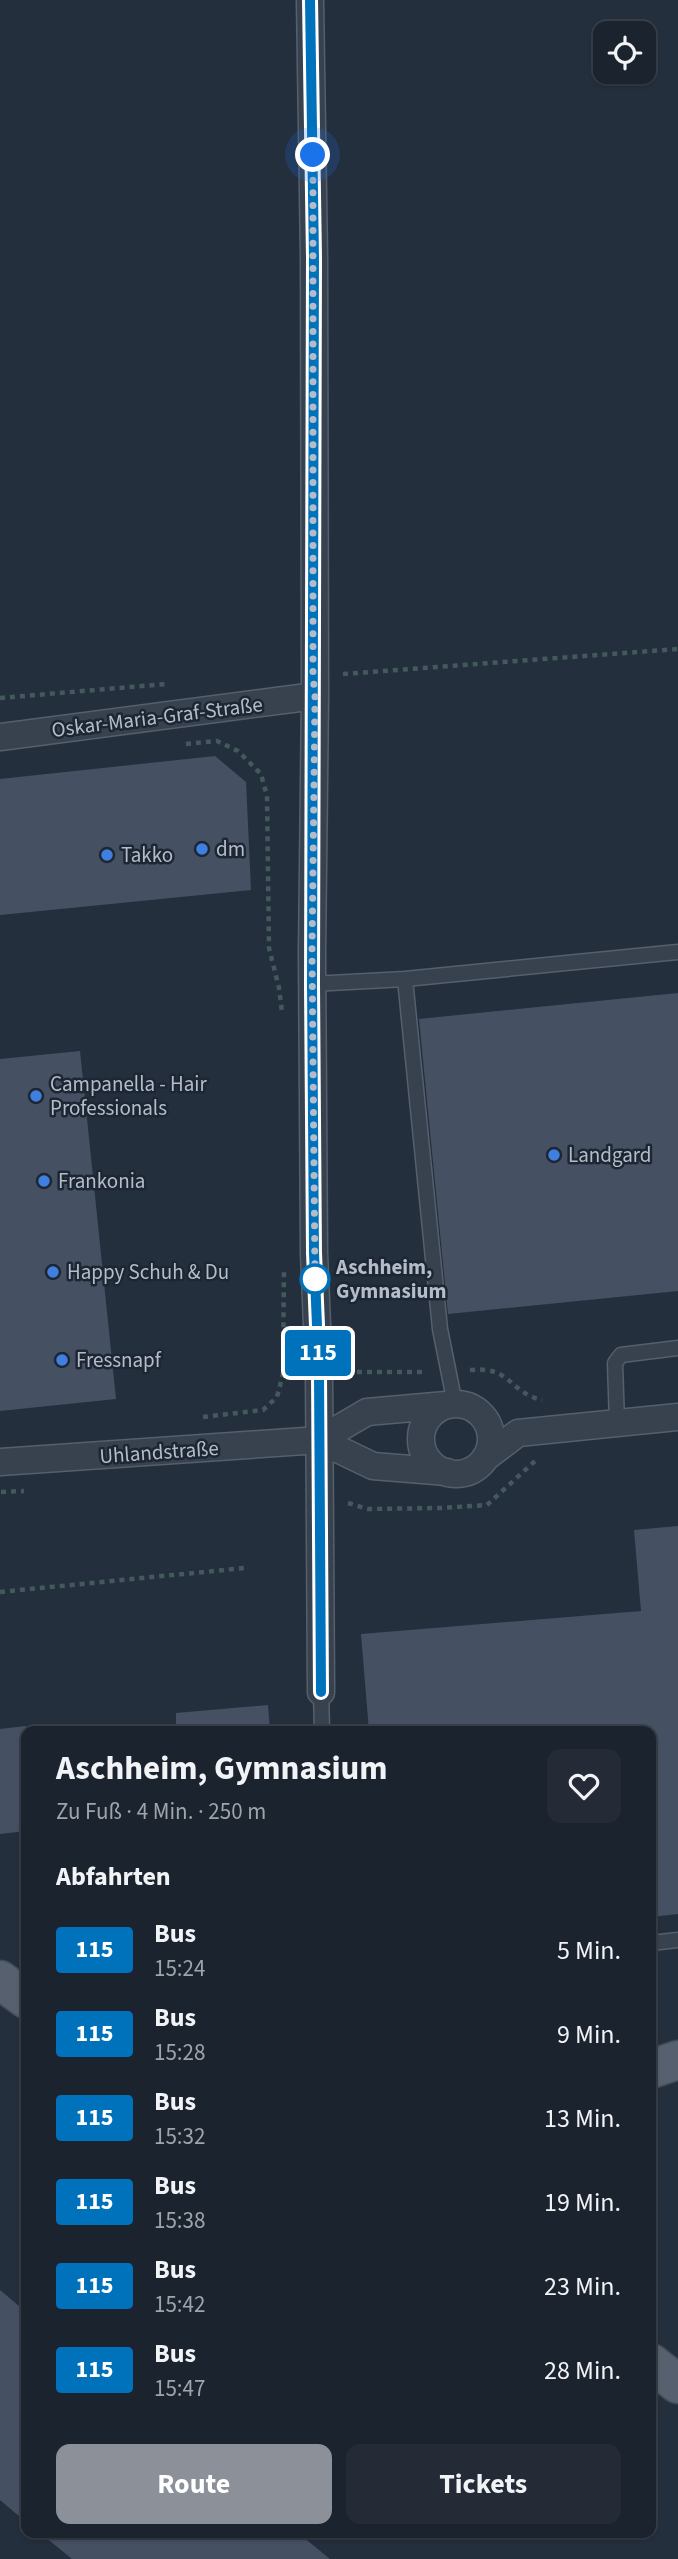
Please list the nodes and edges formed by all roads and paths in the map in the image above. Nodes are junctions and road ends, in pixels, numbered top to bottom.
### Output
1 (310, 0) edge
2 (315, 696) junction
3 (0, 737) edge
4 (178, 745) dead end
5 (678, 952) edge
6 (405, 979) junction
7 (312, 984) junction
8 (282, 1014) dead end
9 (284, 1262) dead end
10 (678, 1348) edge
11 (448, 1372) junction
12 (284, 1374) junction
13 (319, 1374) junction
14 (555, 1399) dead end
15 (459, 1407) junction
16 (678, 1417) edge
17 (197, 1418) dead end
18 (617, 1423) junction
19 (518, 1433) junction
20 (319, 1440) junction
21 (485, 1458) junction
22 (0, 1462) edge
23 (447, 1472) junction
24 (244, 1568) dead end
25 (0, 1592) edge
26 (321, 1692) joint
27 (322, 1726) edge
28 (678, 1940) edge
29 (656, 1942) edge
30 (0, 1980) edge
31 (21, 1995) edge
32 (678, 2060) edge
33 (656, 2067) edge
34 (656, 2367) edge
35 (678, 2384) edge
36 (656, 2392) edge
37 (678, 2405) edge

1 - 2 street
2 - 3 street, Oskar-Maria-Graf-Straße
2 - 7 street
4 - 8 path
5 - 6 lane
6 - 7 lane
6 - 11 lane
7 - 13 street
9 - 12 path
10 - 18 lane
11 - 13 path
11 - 14 path
11 - 15 lane
12 - 13 path
12 - 17 path
13 - 20 street
15 - 19 street
15 - 20 street, Uhlandstraße
15 - 21 street
15 - 23 street
16 - 18 street
18 - 19 street
19 - 21 street, Uhlandstraße
20 - 22 street, Uhlandstraße
20 - 23 street, Uhlandstraße
20 - 26 street
21 - 23 street, Uhlandstraße
24 - 25 path
26 - 27 lane
28 - 29 lane
30 - 31 main road
32 - 33 main road
34 - 35 main road
36 - 37 main road

